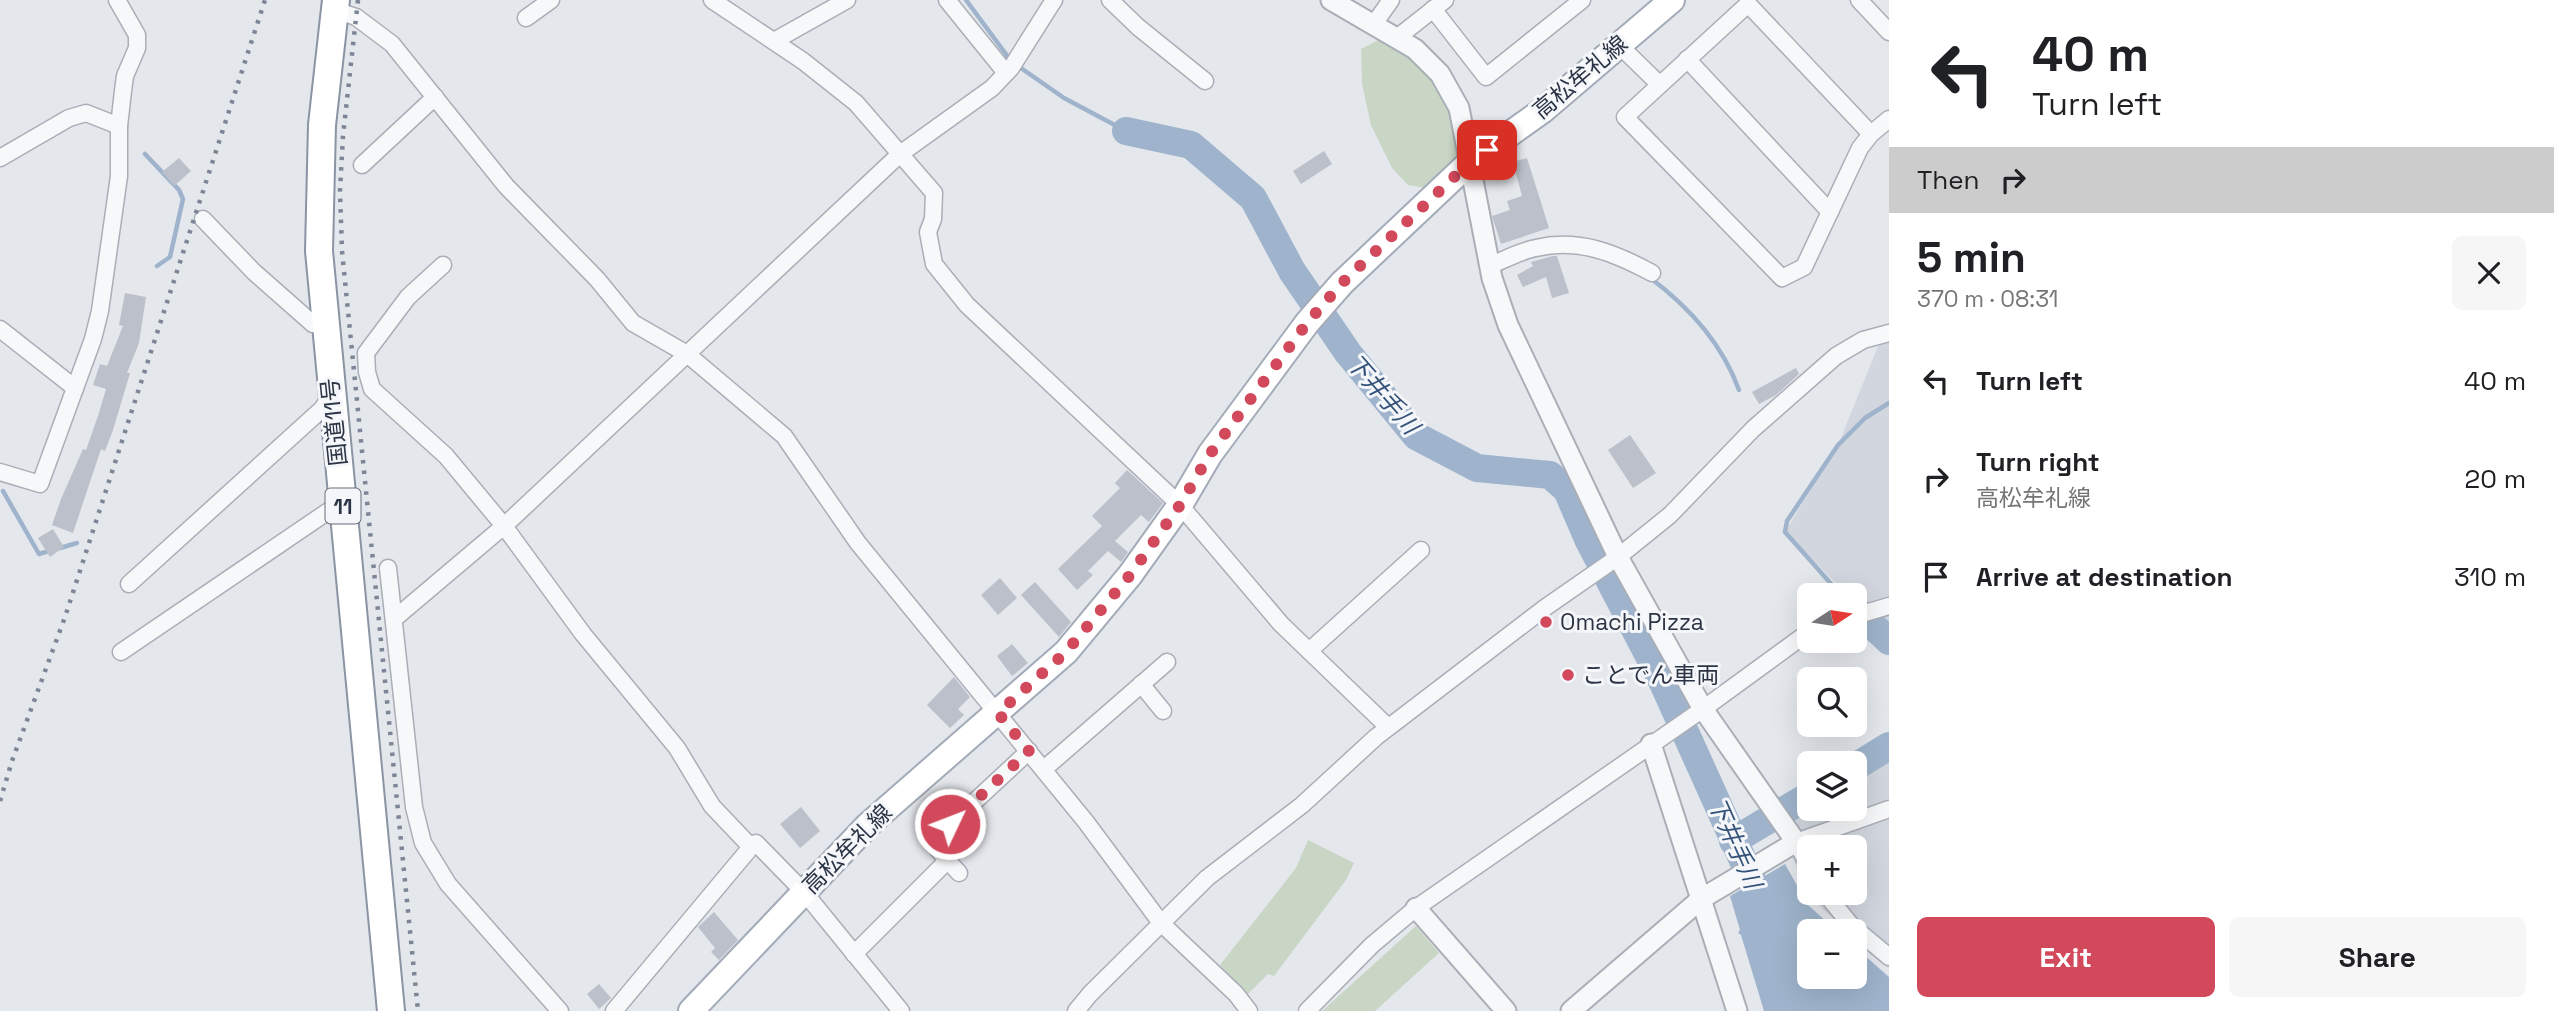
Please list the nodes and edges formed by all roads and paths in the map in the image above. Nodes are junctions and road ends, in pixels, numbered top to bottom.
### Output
1 (117, 0) edge
2 (551, 0) edge
3 (712, 0) edge
4 (847, 0) edge
5 (947, 0) edge
6 (1110, 0) edge
7 (1331, 0) edge
8 (1391, 0) edge
9 (1582, 0) edge
10 (1672, 0) edge
11 (1859, 0) edge
12 (1051, 1) edge
13 (335, 5) edge
14 (1439, 5) edge
15 (526, 19) dead end
16 (1374, 24) junction
17 (1889, 32) edge
18 (1398, 37) junction
19 (774, 41) junction
20 (1619, 45) junction
21 (1687, 59) junction
22 (1009, 70) junction
23 (1205, 81) dead end
24 (1659, 85) junction
25 (435, 97) junction
26 (1889, 119) edge
27 (119, 126) junction
28 (1871, 134) junction
29 (900, 154) junction
30 (0, 158) edge
31 (1469, 163) junction
32 (362, 165) dead end
33 (1830, 212) junction
34 (203, 219) dead end
35 (443, 265) dead end
36 (1489, 266) junction
37 (1652, 272) dead end
38 (325, 326) junction
39 (0, 329) edge
40 (1889, 333) edge
41 (687, 354) junction
42 (75, 388) junction
43 (332, 394) junction
44 (0, 472) edge
45 (343, 504) junction
46 (1180, 505) junction
47 (504, 526) junction
48 (1421, 550) dead end
49 (1615, 559) junction
50 (388, 568) dead end
51 (129, 584) dead end
52 (1889, 606) edge
53 (1867, 613) edge
54 (394, 619) junction
55 (1797, 640) edge
56 (1309, 651) junction
57 (121, 652) dead end
58 (1167, 662) dead end
59 (1141, 684) junction
60 (1163, 711) dead end
61 (1699, 711) junction
62 (998, 713) junction
63 (1388, 727) junction
64 (1651, 744) junction
65 (1029, 751) junction
66 (1044, 769) junction
67 (1889, 809) edge
68 (1789, 838) junction
69 (751, 848) junction
70 (1797, 849) edge
71 (948, 860) junction
72 (959, 873) dead end
73 (804, 892) junction
74 (1709, 894) junction
75 (1835, 905) edge
76 (1416, 908) junction
77 (1161, 923) junction
78 (854, 954) junction
79 (1889, 957) edge
80 (391, 1011) edge
81 (560, 1011) edge
82 (614, 1011) edge
83 (691, 1011) edge
84 (901, 1011) edge
85 (1076, 1011) edge
86 (1249, 1011) edge
87 (1307, 1011) edge
88 (1506, 1011) edge
89 (1571, 1011) edge
90 (1737, 1011) edge

1 - 27 street
2 - 15 street
3 - 19 street
4 - 19 street
5 - 22 street
6 - 23 street
7 - 16 street
8 - 16 street
9 - 14 street
10 - 20 main road, 高松牟礼線
11 - 17 street
12 - 22 street
13 - 25 street
13 - 38 highway, 国道11号 / 11
14 - 18 street
16 - 18 street
18 - 31 street
19 - 29 street
20 - 24 street
20 - 31 main road, 高松牟礼線
21 - 24 street
21 - 28 street
21 - 33 street
22 - 29 street
24 - 33 street
25 - 32 street
25 - 41 street
26 - 28 street
27 - 30 street
27 - 42 street
28 - 33 street
29 - 41 street
29 - 46 street
31 - 36 street
31 - 46 main road, 高松牟礼線
34 - 38 street
35 - 47 street
36 - 37 street
36 - 49 street
38 - 43 highway, 国道11号 / 11
39 - 42 street
40 - 49 street
41 - 47 street
41 - 62 street
42 - 44 street
43 - 45 highway, 国道11号 / 11
43 - 51 street
45 - 57 street
45 - 80 highway, 国道11号 / 11
46 - 56 street
46 - 62 main road, 高松牟礼線
47 - 54 street
47 - 69 street
48 - 56 street
49 - 61 street
49 - 63 street
50 - 54 street
52 - 53 street
54 - 81 street
55 - 61 street
56 - 63 street
58 - 59 street
59 - 60 street
59 - 66 street
61 - 64 street
61 - 68 street
62 - 65 street
62 - 73 main road, 高松牟礼線
63 - 77 street
64 - 74 street
64 - 76 street
65 - 66 street
65 - 71 street
66 - 77 street
67 - 68 street
68 - 70 street
68 - 74 street
69 - 73 street
69 - 82 street
71 - 72 street
71 - 78 street
73 - 78 street
73 - 83 main road, 高松牟礼線
74 - 89 street
74 - 90 street
75 - 79 street
76 - 87 street
76 - 88 street
77 - 85 street
77 - 86 street
78 - 84 street

